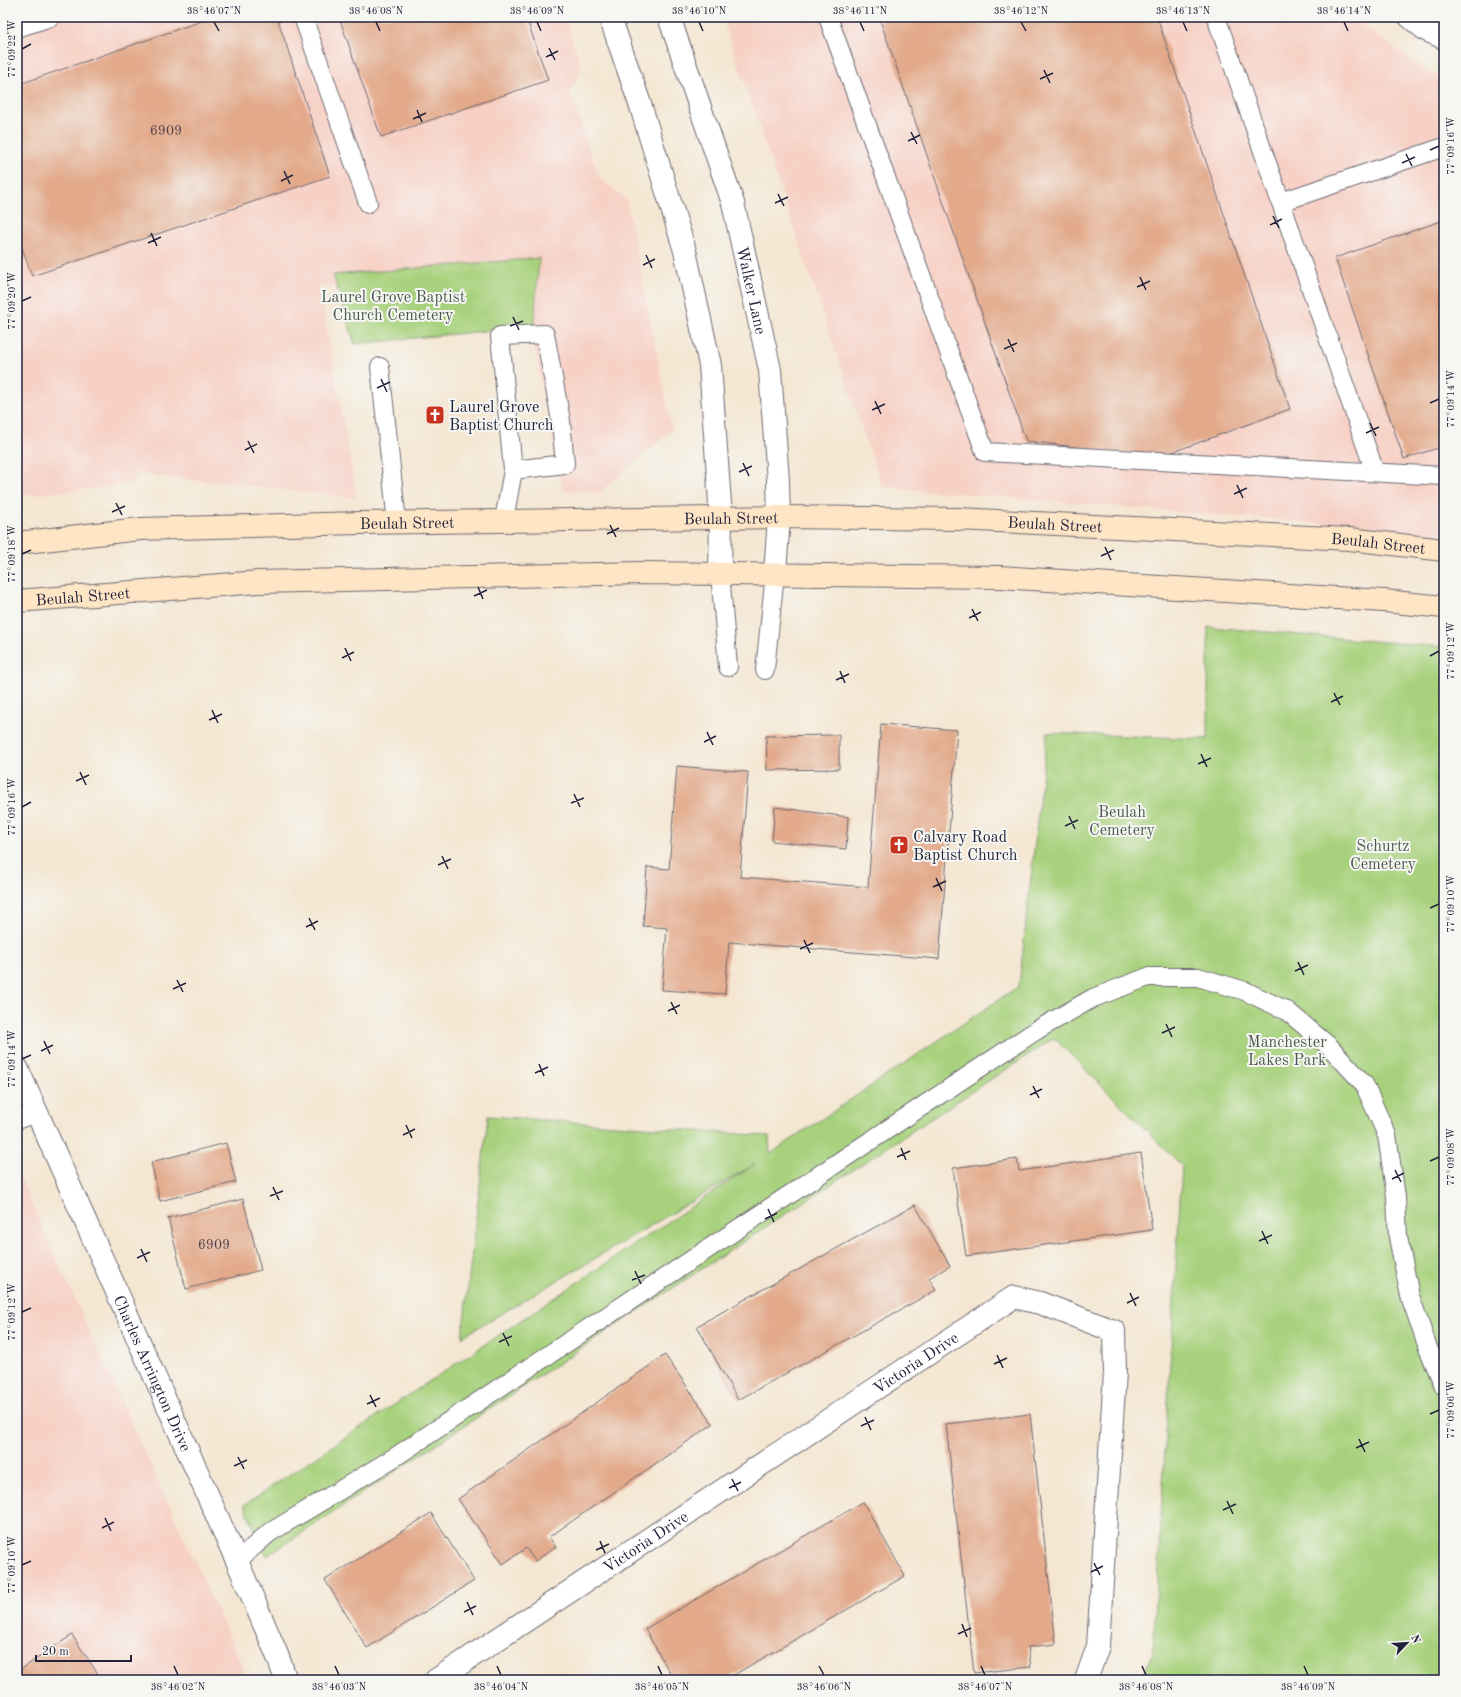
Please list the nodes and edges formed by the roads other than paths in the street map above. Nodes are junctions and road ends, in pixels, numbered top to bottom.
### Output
1 (51, 17) edge
2 (303, 17) edge
3 (610, 17) edge
4 (669, 17) edge
5 (828, 17) edge
6 (1216, 17) edge
7 (1410, 17) edge
8 (17, 28) edge
9 (1444, 38) edge
10 (1444, 147) edge
11 (1281, 202) junction
12 (368, 203) dead end
13 (380, 367) dead end
14 (513, 470) junction
15 (1375, 472) junction
16 (1444, 476) edge
17 (721, 517) junction
18 (778, 517) junction
19 (504, 520) junction
20 (396, 523) junction
21 (17, 543) edge
22 (1444, 550) edge
23 (720, 573) junction
24 (775, 574) junction
25 (17, 601) edge
26 (1444, 607) edge
27 (728, 667) dead end
28 (765, 670) dead end
29 (17, 1068) edge
30 (37, 1112) junction
31 (17, 1120) edge
32 (1444, 1386) edge
33 (237, 1561) junction
34 (286, 1680) edge
35 (436, 1680) edge
36 (1086, 1680) edge

1 - 8 lane
2 - 12 lane
3 - 17 street
4 - 18 street, Walker Lane
5 - 15 lane
6 - 11 lane
7 - 9 street
10 - 11 lane
11 - 15 lane
13 - 20 lane
14 - 14 lane
14 - 19 lane
15 - 16 lane
17 - 18 main road, Beulah Street
17 - 19 main road, Beulah Street
17 - 23 street
18 - 22 main road, Beulah Street
18 - 24 street, Walker Lane
19 - 20 main road, Beulah Street
20 - 21 main road, Beulah Street
23 - 24 main road, Beulah Street
23 - 25 main road, Beulah Street
23 - 27 lane
24 - 26 main road, Beulah Street
24 - 28 lane
29 - 30 street, Charles Arrington Drive
30 - 31 lane
30 - 33 street, Charles Arrington Drive
32 - 33 lane
33 - 34 street, Charles Arrington Drive
35 - 36 street, Victoria Drive

